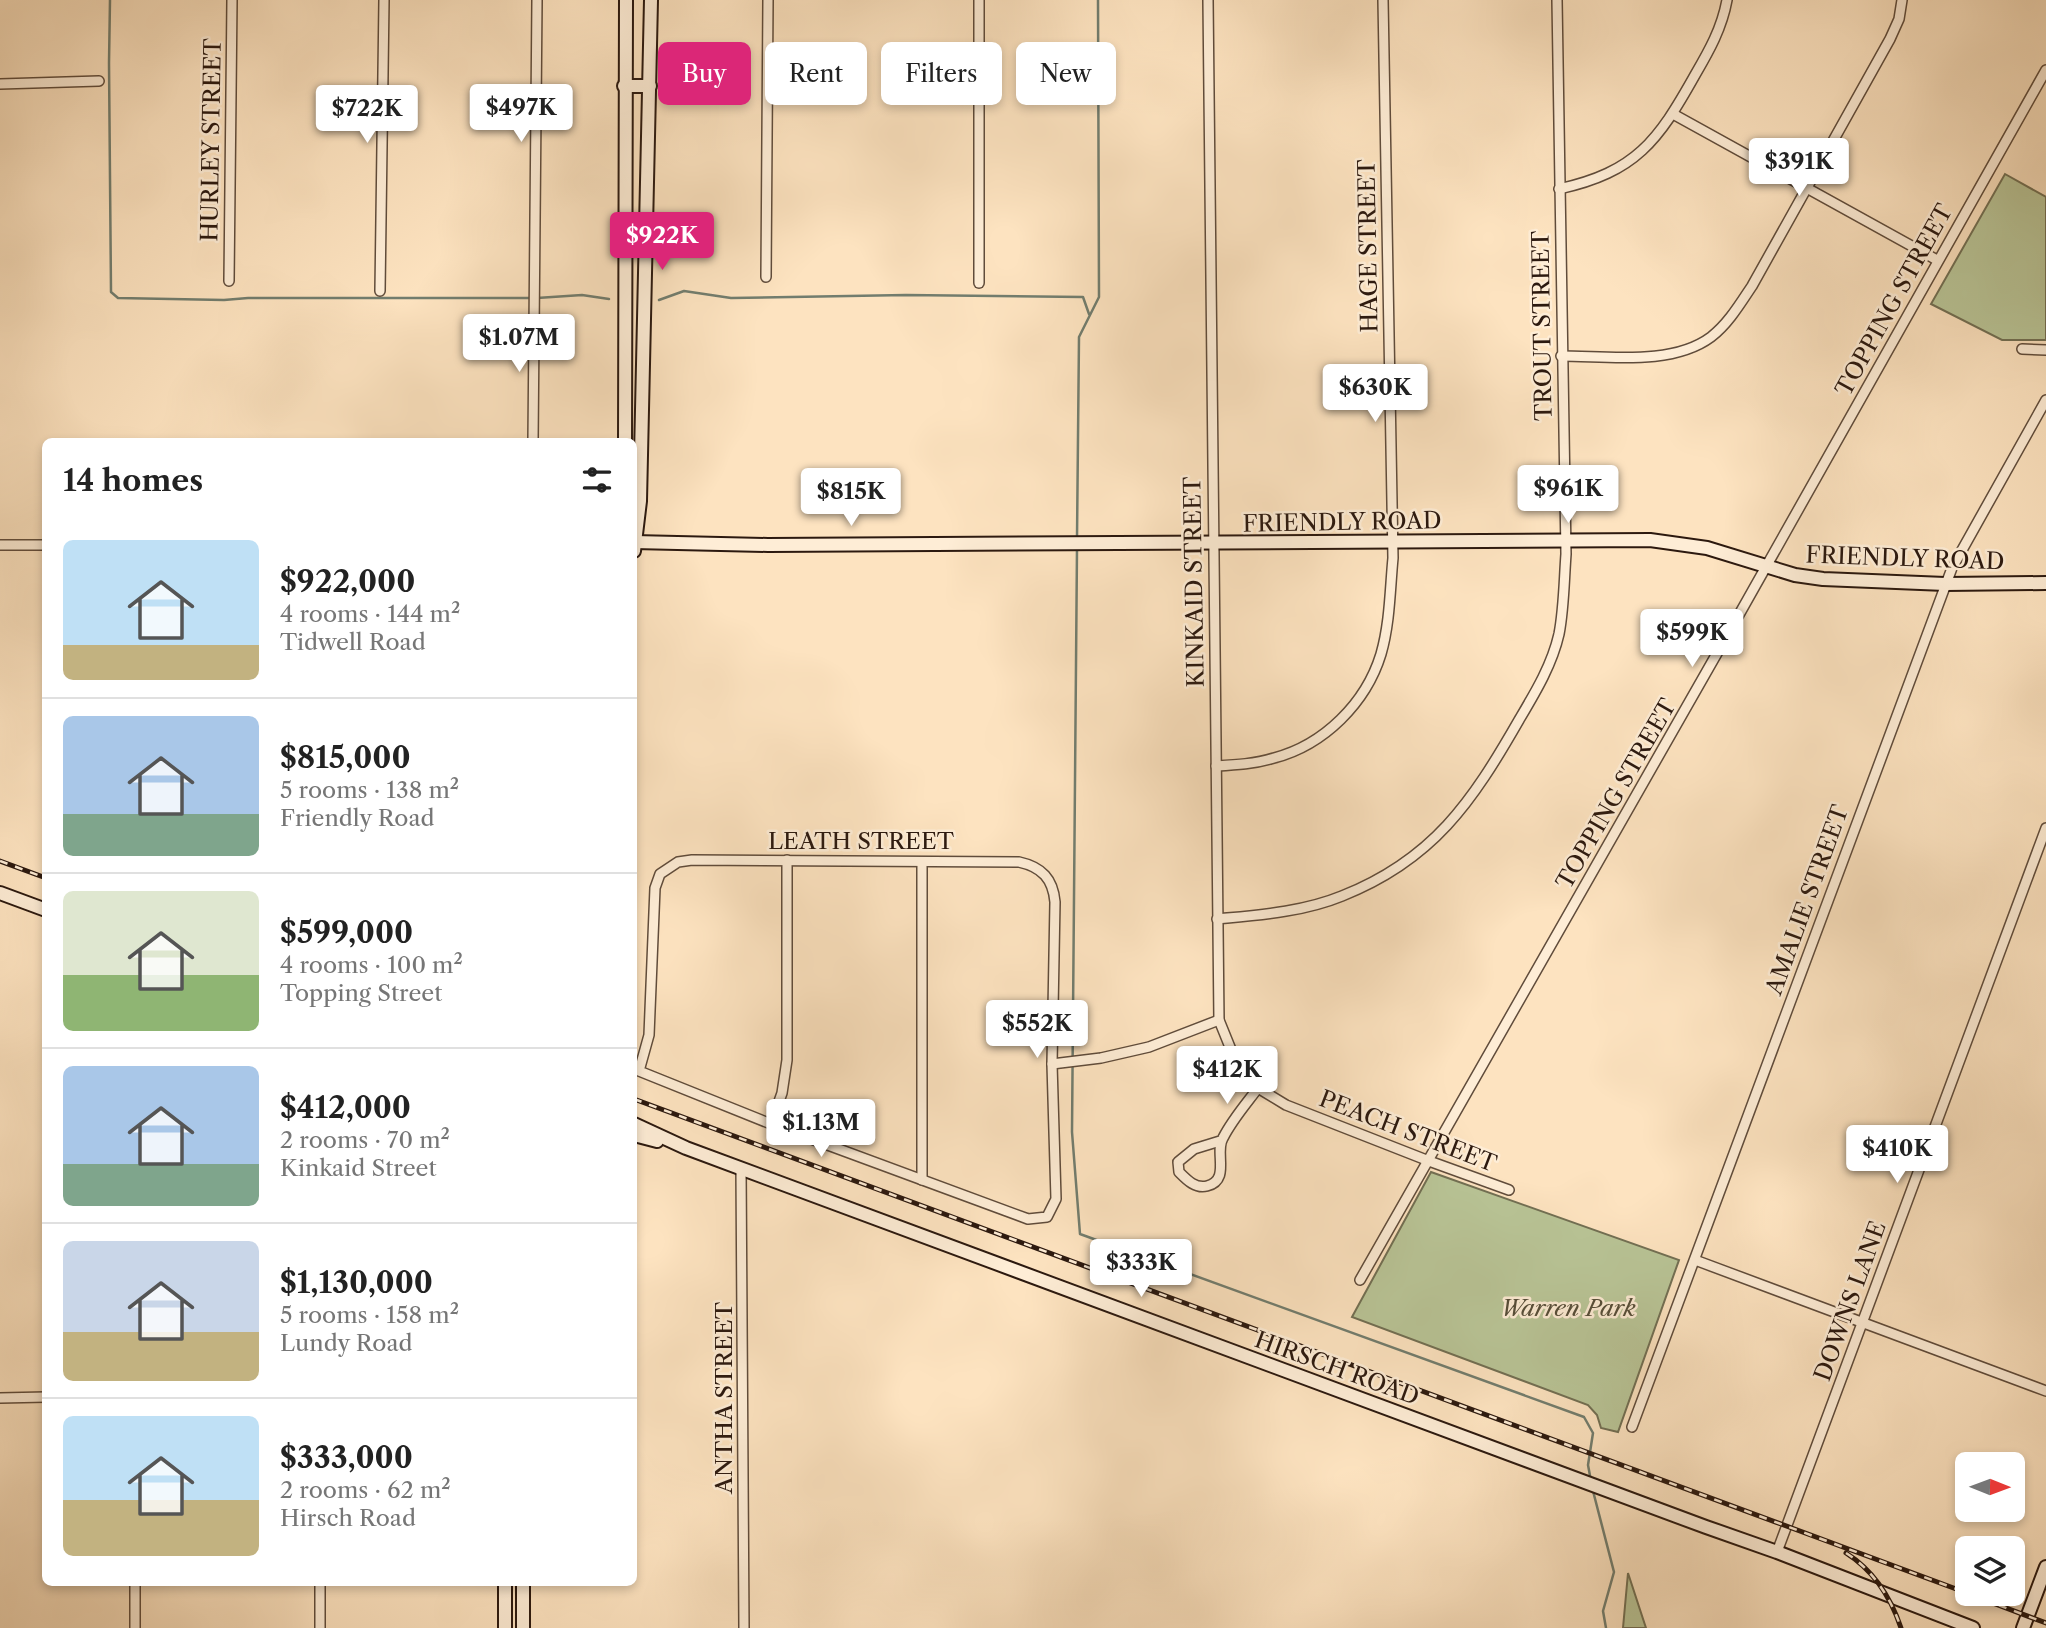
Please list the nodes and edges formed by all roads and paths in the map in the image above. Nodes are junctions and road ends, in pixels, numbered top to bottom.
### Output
1 (232, 0) edge
2 (383, 0) edge
3 (537, 0) edge
4 (626, 0) edge
5 (651, 0) edge
6 (768, 0) edge
7 (979, 0) edge
8 (1208, 0) edge
9 (1383, 0) edge
10 (1557, 0) edge
11 (1727, 0) edge
12 (1902, 0) edge
13 (2046, 70) edge
14 (99, 81) dead end
15 (0, 84) edge
16 (624, 86) junction
17 (650, 86) junction
18 (1673, 114) junction
19 (1807, 186) junction
20 (1559, 189) junction
21 (1937, 260) junction
22 (766, 277) dead end
23 (229, 281) dead end
24 (979, 283) dead end
25 (380, 290) dead end
26 (2022, 349) dead end
27 (2046, 350) edge
28 (1562, 356) junction
29 (625, 376) junction
30 (642, 376) junction
31 (2046, 400) edge
32 (533, 438) edge
33 (625, 438) edge
34 (637, 523) edge
35 (1565, 541) junction
36 (1392, 542) junction
37 (1213, 544) junction
38 (0, 545) edge
39 (42, 545) edge
40 (637, 545) edge
41 (1768, 566) junction
42 (2046, 583) edge
43 (1945, 584) junction
44 (1216, 766) junction
45 (2046, 828) edge
46 (787, 860) junction
47 (922, 862) junction
48 (0, 893) edge
49 (42, 909) edge
50 (1217, 919) junction
51 (1219, 1020) junction
52 (1052, 1063) junction
53 (637, 1067) edge
54 (637, 1070) edge
55 (1258, 1088) junction
56 (771, 1124) junction
57 (637, 1125) edge
58 (637, 1136) edge
59 (1220, 1141) junction
60 (687, 1148) junction
61 (1429, 1161) junction
62 (741, 1168) junction
63 (922, 1180) junction
64 (1509, 1190) dead end
65 (1695, 1260) junction
66 (1360, 1280) dead end
67 (1863, 1323) junction
68 (2046, 1391) edge
69 (42, 1397) edge
70 (0, 1398) edge
71 (1632, 1427) dead end
72 (1777, 1552) junction
73 (2046, 1567) edge
74 (135, 1586) edge
75 (320, 1586) edge
76 (505, 1586) edge
77 (523, 1586) edge
78 (135, 1628) edge
79 (320, 1628) edge
80 (505, 1628) edge
81 (523, 1628) edge
82 (744, 1628) edge
83 (1973, 1628) edge
84 (2023, 1628) edge

1 - 23 street, HURLEY STREET
2 - 25 street
3 - 32 street
4 - 16 main road
5 - 17 main road
6 - 22 street
7 - 24 street
8 - 37 street, KINKAID STREET
9 - 36 street, HAGE STREET
10 - 20 street, TROUT STREET
11 - 18 street
12 - 19 street
13 - 21 street, TOPPING STREET
14 - 15 street
16 - 17 main road
16 - 29 main road
17 - 30 main road
18 - 19 street
18 - 20 street
19 - 21 street
19 - 28 street
20 - 28 street, TROUT STREET
21 - 41 street, TOPPING STREET
26 - 27 street
28 - 35 street, TROUT STREET
29 - 30 main road
29 - 33 main road
30 - 34 main road
31 - 43 street, AMALIE STREET
35 - 36 main road, FRIENDLY ROAD
35 - 41 main road, FRIENDLY ROAD
35 - 50 street, TROUT STREET
36 - 37 main road, FRIENDLY ROAD
36 - 44 street, HAGE STREET
37 - 40 main road, FRIENDLY ROAD
37 - 44 street, KINKAID STREET
38 - 39 street
41 - 43 main road, FRIENDLY ROAD
41 - 61 street, TOPPING STREET
42 - 43 main road, FRIENDLY ROAD
43 - 65 street, AMALIE STREET
44 - 50 street, KINKAID STREET
45 - 67 street, DOWNS LANE
46 - 47 street, LEATH STREET
46 - 53 street, LEATH STREET
46 - 56 street
47 - 52 street, LEATH STREET
47 - 63 street
48 - 49 main road
50 - 51 street, KINKAID STREET
51 - 52 street
51 - 55 street, KINKAID STREET
52 - 63 street
54 - 56 street
55 - 59 street
55 - 61 street, PEACH STREET
56 - 63 street
57 - 60 main road, HIRSCH ROAD
58 - 60 main road, HIRSCH ROAD
59 - 59 street
60 - 62 main road, HIRSCH ROAD
61 - 64 street, PEACH STREET
61 - 66 street, TOPPING STREET
62 - 72 main road, HIRSCH ROAD
62 - 82 street, ANTHA STREET
65 - 67 street
65 - 71 street, AMALIE STREET
67 - 68 street
67 - 72 street, DOWNS LANE
69 - 70 street
72 - 83 main road, HIRSCH ROAD
73 - 84 main road
74 - 78 street
75 - 79 street
76 - 80 main road
77 - 81 main road

